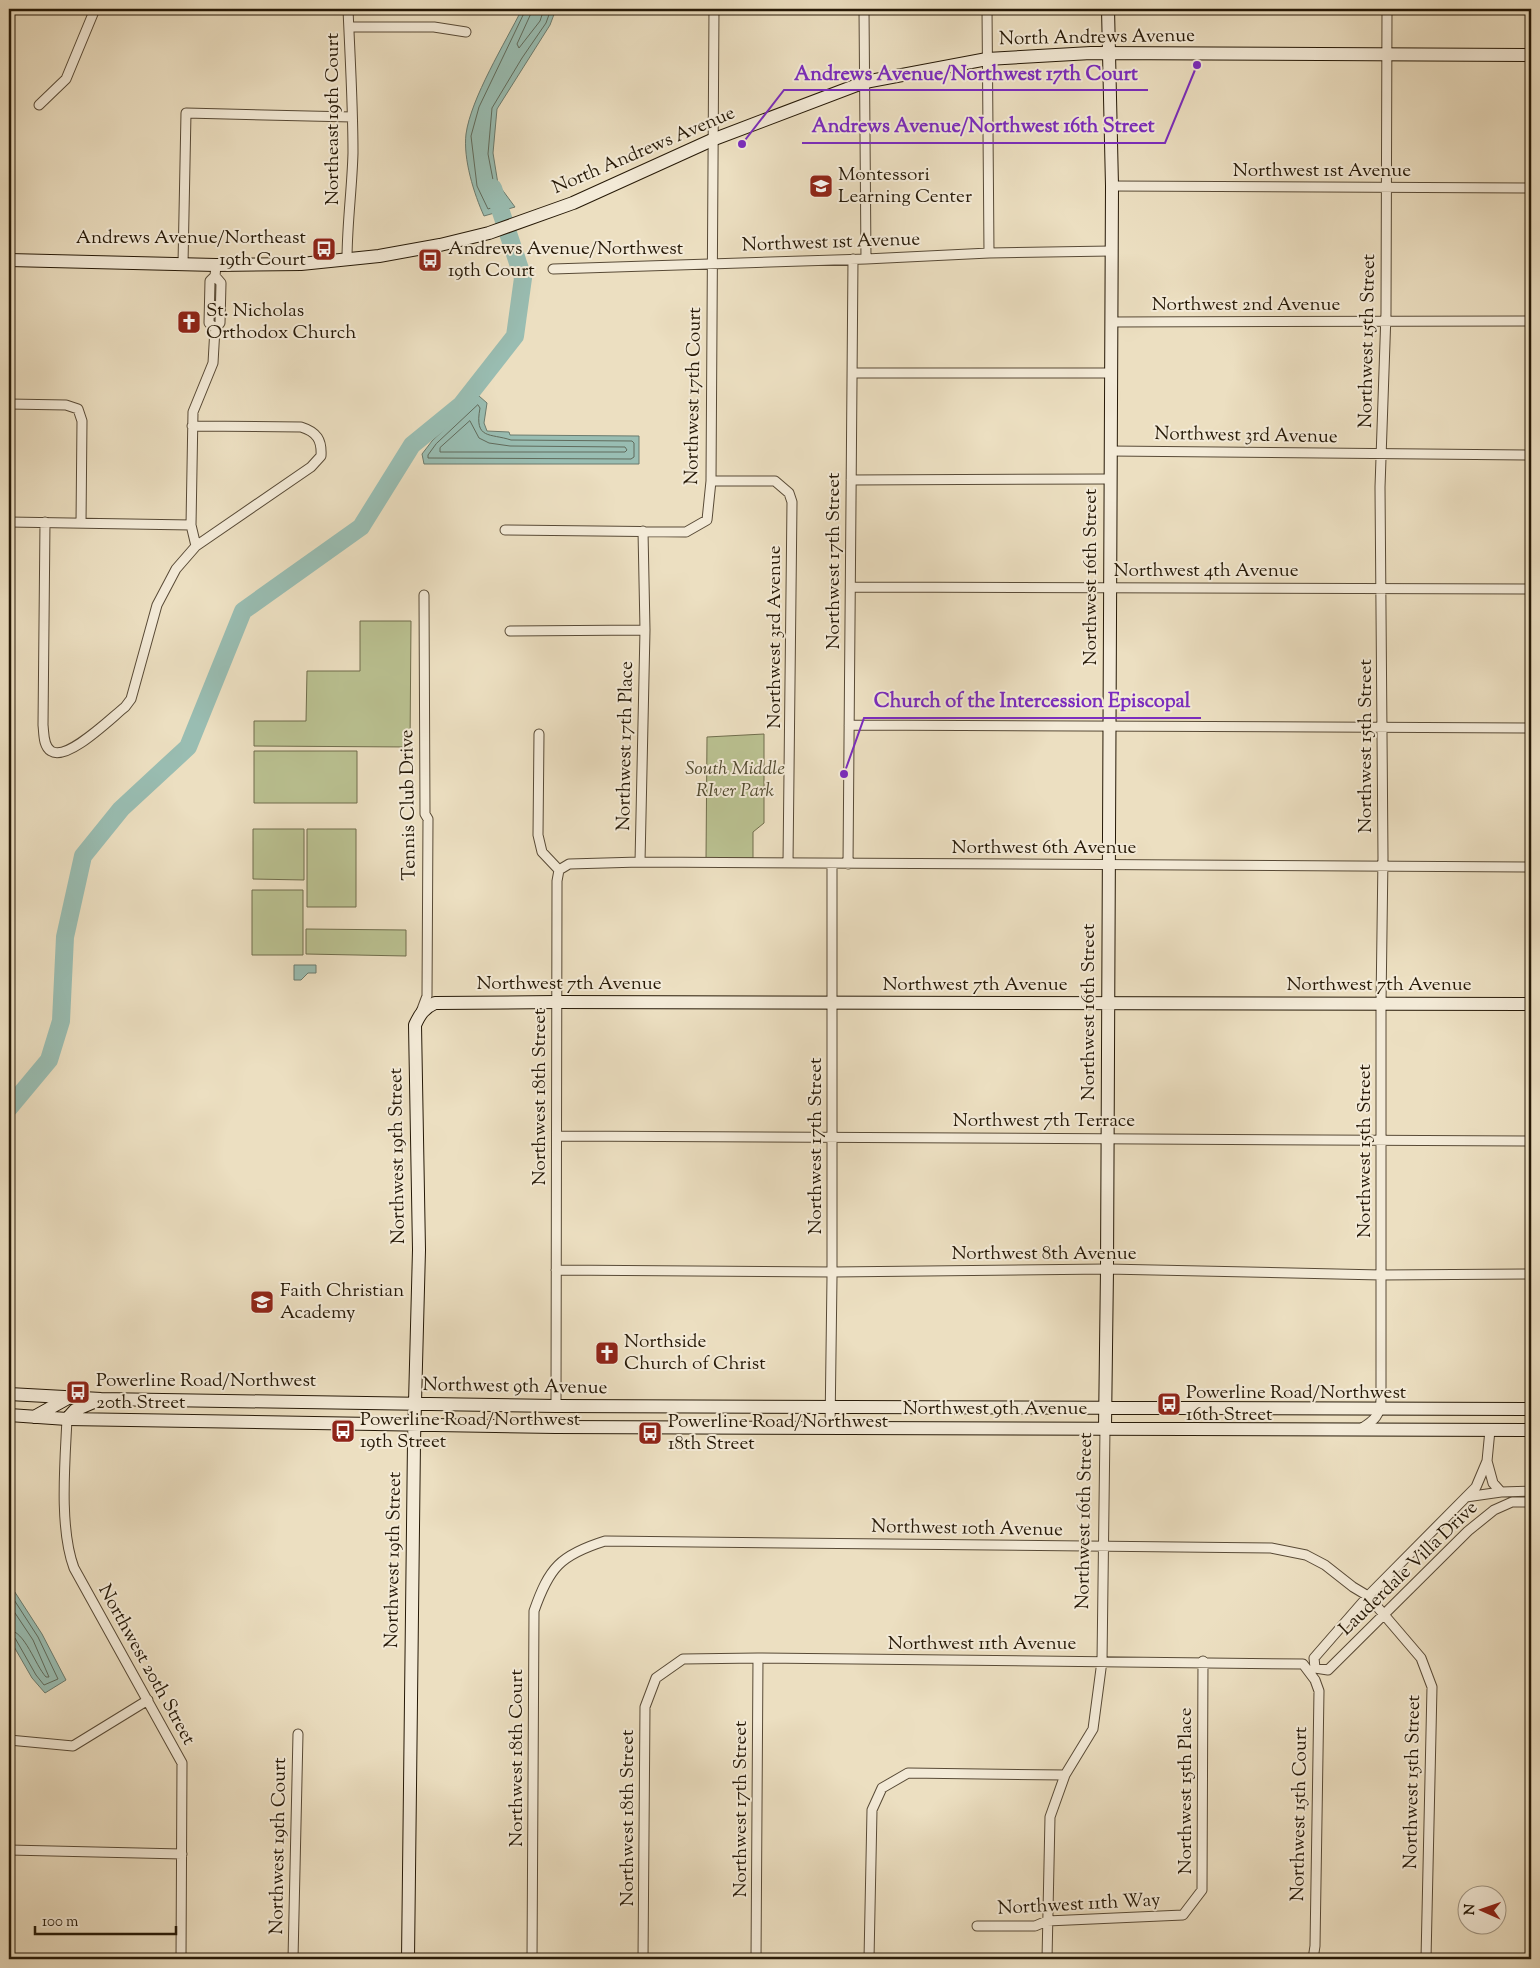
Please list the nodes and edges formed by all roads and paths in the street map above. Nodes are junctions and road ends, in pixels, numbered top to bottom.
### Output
1 (95, 9) edge
2 (348, 9) edge
3 (714, 9) edge
4 (864, 9) edge
5 (987, 9) edge
6 (1108, 9) edge
7 (1387, 9) edge
8 (349, 27) junction
9 (466, 32) dead end
10 (1108, 53) junction
11 (1387, 55) junction
12 (1531, 55) edge
13 (987, 60) junction
14 (865, 82) junction
15 (38, 105) dead end
16 (352, 117) junction
17 (712, 140) junction
18 (1112, 186) junction
19 (1385, 188) junction
20 (1531, 188) edge
21 (1111, 251) junction
22 (989, 252) junction
23 (853, 259) junction
24 (866, 259) junction
25 (9, 260) edge
26 (347, 260) junction
27 (713, 263) junction
28 (183, 264) junction
29 (553, 269) dead end
30 (216, 270) junction
31 (1385, 321) junction
32 (1531, 321) edge
33 (1111, 322) junction
34 (852, 373) junction
35 (1110, 373) junction
36 (9, 404) edge
37 (192, 426) junction
38 (1110, 451) junction
39 (1382, 454) junction
40 (1531, 455) edge
41 (1110, 479) junction
42 (851, 480) junction
43 (711, 481) junction
44 (9, 522) edge
45 (45, 522) junction
46 (81, 523) junction
47 (191, 525) junction
48 (505, 530) dead end
49 (643, 531) junction
50 (196, 546) junction
51 (850, 586) junction
52 (1109, 588) junction
53 (1381, 588) junction
54 (1531, 589) edge
55 (424, 595) dead end
56 (645, 630) junction
57 (510, 631) dead end
58 (849, 725) junction
59 (1110, 727) junction
60 (1382, 728) junction
61 (1531, 728) edge
62 (538, 734) dead end
63 (640, 862) junction
64 (788, 863) junction
65 (832, 864) junction
66 (848, 864) junction
67 (1108, 864) junction
68 (1383, 866) junction
69 (1531, 867) edge
70 (559, 870) junction
71 (556, 1002) junction
72 (832, 1003) junction
73 (1109, 1004) junction
74 (1381, 1004) junction
75 (1531, 1004) edge
76 (420, 1012) junction
77 (557, 1136) junction
78 (1108, 1137) junction
79 (833, 1138) junction
80 (1382, 1140) junction
81 (1531, 1141) edge
82 (1107, 1269) junction
83 (556, 1270) junction
84 (832, 1272) junction
85 (1531, 1274) edge
86 (1381, 1275) junction
87 (9, 1394) edge
88 (68, 1398) junction
89 (101, 1399) junction
90 (415, 1404) junction
91 (556, 1406) junction
92 (830, 1406) junction
93 (1105, 1408) junction
94 (1381, 1409) junction
95 (1531, 1409) edge
96 (9, 1414) edge
97 (34, 1417) junction
98 (67, 1419) junction
99 (414, 1424) junction
100 (830, 1428) junction
101 (1104, 1428) junction
102 (1362, 1428) junction
103 (1490, 1430) junction
104 (1531, 1430) edge
105 (1487, 1461) junction
106 (1531, 1491) edge
107 (1501, 1492) junction
108 (1466, 1497) junction
109 (1531, 1502) edge
110 (1103, 1546) junction
111 (558, 1564) joint
112 (1368, 1596) junction
113 (1383, 1613) junction
114 (758, 1658) junction
115 (1102, 1661) junction
116 (1203, 1661) junction
117 (1312, 1670) junction
118 (656, 1678) joint
119 (148, 1700) junction
120 (298, 1734) dead end
121 (9, 1740) edge
122 (1065, 1775) junction
123 (9, 1850) edge
124 (182, 1854) junction
125 (1183, 1915) joint
126 (1047, 1921) junction
127 (977, 1926) dead end
128 (181, 1959) edge
129 (293, 1959) edge
130 (408, 1959) edge
131 (532, 1959) edge
132 (644, 1959) edge
133 (756, 1959) edge
134 (869, 1959) edge
135 (1047, 1959) edge
136 (1313, 1959) edge
137 (1426, 1959) edge

1 - 15 street
2 - 8 street, Northeast 19th Court
3 - 17 street, Northwest 17th Court
4 - 14 street
5 - 13 street
6 - 10 main road, Northwest 16th Street
7 - 11 street, Northwest 15th Street
8 - 9 street
8 - 16 street, Northeast 19th Court
10 - 11 main road, North Andrews Avenue
10 - 13 main road, North Andrews Avenue
10 - 18 main road, Northwest 16th Street
11 - 12 main road, North Andrews Avenue
11 - 19 street, Northwest 15th Street
13 - 14 main road, North Andrews Avenue
13 - 22 street
14 - 17 main road, North Andrews Avenue
14 - 24 street
16 - 26 street, Northeast 19th Court
16 - 28 street
17 - 26 main road, North Andrews Avenue
17 - 27 street, Northwest 17th Court
18 - 19 street, Northwest 1st Avenue
18 - 21 main road, Northwest 16th Street
19 - 20 street, Northwest 1st Avenue
19 - 31 street, Northwest 15th Street
21 - 22 street, Northwest 1st Avenue
21 - 33 main road, Northwest 16th Street
22 - 24 street, Northwest 1st Avenue
23 - 24 street, Northwest 1st Avenue
23 - 27 street, Northwest 1st Avenue
23 - 34 street, Northwest 17th Street
25 - 28 main road, North Andrews Avenue
26 - 30 main road, North Andrews Avenue
27 - 29 street, Northwest 1st Avenue
27 - 43 street, Northwest 17th Court
28 - 30 main road, North Andrews Avenue
30 - 37 street
31 - 32 street, Northwest 2nd Avenue
31 - 33 street, Northwest 2nd Avenue
31 - 39 street, Northwest 15th Street
33 - 35 main road, Northwest 16th Street
34 - 35 street
34 - 42 street, Northwest 17th Street
35 - 38 main road, Northwest 16th Street
36 - 46 street
37 - 47 street
37 - 50 street
38 - 39 street, Northwest 3rd Avenue
38 - 41 main road, Northwest 16th Street
39 - 40 street, Northwest 3rd Avenue
39 - 53 street, Northwest 15th Street
41 - 42 street
41 - 52 main road, Northwest 16th Street
42 - 51 street, Northwest 17th Street
43 - 49 street, Northwest 17th Court
43 - 64 street, Northwest 3rd Avenue
44 - 45 street
45 - 46 street
45 - 50 street
46 - 47 street
47 - 50 street
48 - 49 street
49 - 56 street, Northwest 17th Place
51 - 52 street, Northwest 4th Avenue
51 - 58 street, Northwest 17th Street
52 - 53 street, Northwest 4th Avenue
52 - 59 main road, Northwest 16th Street
53 - 54 street, Northwest 4th Avenue
53 - 60 street, Northwest 15th Street
55 - 76 street, Tennis Club Drive
56 - 57 street
56 - 63 street, Northwest 17th Place
58 - 59 street
58 - 66 street, Northwest 17th Street
59 - 60 street
59 - 67 main road, Northwest 16th Street
60 - 61 street
60 - 68 street, Northwest 15th Street
62 - 70 street
63 - 64 street, Northwest 6th Avenue
63 - 70 street, Northwest 6th Avenue
64 - 65 street, Northwest 6th Avenue
65 - 66 street, Northwest 6th Avenue
65 - 72 street, Northwest 17th Street
66 - 67 street, Northwest 6th Avenue
67 - 68 street, Northwest 6th Avenue
67 - 73 main road, Northwest 16th Street
68 - 69 street, Northwest 6th Avenue
68 - 74 street, Northwest 15th Street
70 - 71 street, Northwest 18th Street
71 - 72 main road, Northwest 7th Avenue
71 - 76 main road, Northwest 7th Avenue
71 - 77 street, Northwest 18th Street
72 - 73 main road, Northwest 7th Avenue
72 - 79 street, Northwest 17th Street
73 - 74 main road, Northwest 7th Avenue
73 - 78 main road, Northwest 16th Street
74 - 75 main road, Northwest 7th Avenue
74 - 80 street, Northwest 15th Street
76 - 90 main road, Northwest 19th Street
77 - 79 street, Northwest 7th Terrace
77 - 83 street, Northwest 18th Street
78 - 79 street, Northwest 7th Terrace
78 - 80 street, Northwest 7th Terrace
78 - 82 main road, Northwest 16th Street
79 - 84 street, Northwest 17th Street
80 - 81 street, Northwest 7th Terrace
80 - 86 street, Northwest 15th Street
82 - 84 street, Northwest 8th Avenue
82 - 86 street, Northwest 8th Avenue
82 - 93 main road, Northwest 16th Street
83 - 84 street, Northwest 8th Avenue
83 - 91 street, Northwest 18th Street
84 - 92 street, Northwest 17th Street
85 - 86 street, Northwest 8th Avenue
86 - 94 street, Northwest 15th Street
87 - 88 main road, Northwest 9th Avenue
88 - 89 main road, Northwest 9th Avenue
88 - 97 main road
89 - 90 main road, Northwest 9th Avenue
89 - 98 main road
90 - 91 main road, Northwest 9th Avenue
90 - 99 main road, Northwest 19th Street
91 - 92 main road, Northwest 9th Avenue
92 - 93 main road, Northwest 9th Avenue
92 - 100 street, Northwest 17th Street
93 - 94 main road, Northwest 9th Avenue
93 - 101 main road, Northwest 16th Street
94 - 95 main road, Northwest 9th Avenue
94 - 102 street
96 - 97 main road, Northwest 9th Avenue
97 - 98 main road, Northwest 9th Avenue
98 - 99 main road, Northwest 9th Avenue
98 - 119 street, Northwest 20th Street
99 - 100 main road, Northwest 9th Avenue
99 - 130 main road, Northwest 19th Street
100 - 101 main road, Northwest 9th Avenue
101 - 102 main road, Northwest 9th Avenue
101 - 110 street, Northwest 16th Street
102 - 103 main road, Northwest 9th Avenue
103 - 104 main road, Northwest 9th Avenue
103 - 105 street, Lauderdale Villa Drive
105 - 107 street, Lauderdale Villa Drive
105 - 108 street, Lauderdale Villa Drive
106 - 107 street, Lauderdale Villa Drive
107 - 108 street, Lauderdale Villa Drive
108 - 112 street, Lauderdale Villa Drive
109 - 113 street, Lauderdale Villa Drive
110 - 111 street, Northwest 10th Avenue
110 - 112 street, Northwest 10th Avenue
110 - 115 street, Northwest 16th Street
111 - 131 street, Northwest 18th Court
112 - 113 street, Northwest 15th Street
112 - 117 street, Lauderdale Villa Drive
113 - 117 street, Lauderdale Villa Drive
113 - 137 street, Northwest 15th Street
114 - 115 street, Northwest 11th Avenue
114 - 118 street, Northwest 11th Avenue
114 - 133 street, Northwest 17th Street
115 - 116 street, Northwest 11th Avenue
115 - 122 street, Northwest 16th Street
116 - 117 street, Northwest 11th Avenue
116 - 125 street, Northwest 15th Place
117 - 136 street, Northwest 15th Court
118 - 132 street, Northwest 18th Street
119 - 121 street
119 - 124 street, Northwest 20th Street
120 - 129 street, Northwest 19th Court
122 - 126 street, Northwest 16th Street
122 - 134 street
123 - 124 street
124 - 128 street, Northwest 20th Street
125 - 126 street, Northwest 11th Way
126 - 127 street, Northwest 11th Way
126 - 135 street, Northwest 16th Street

